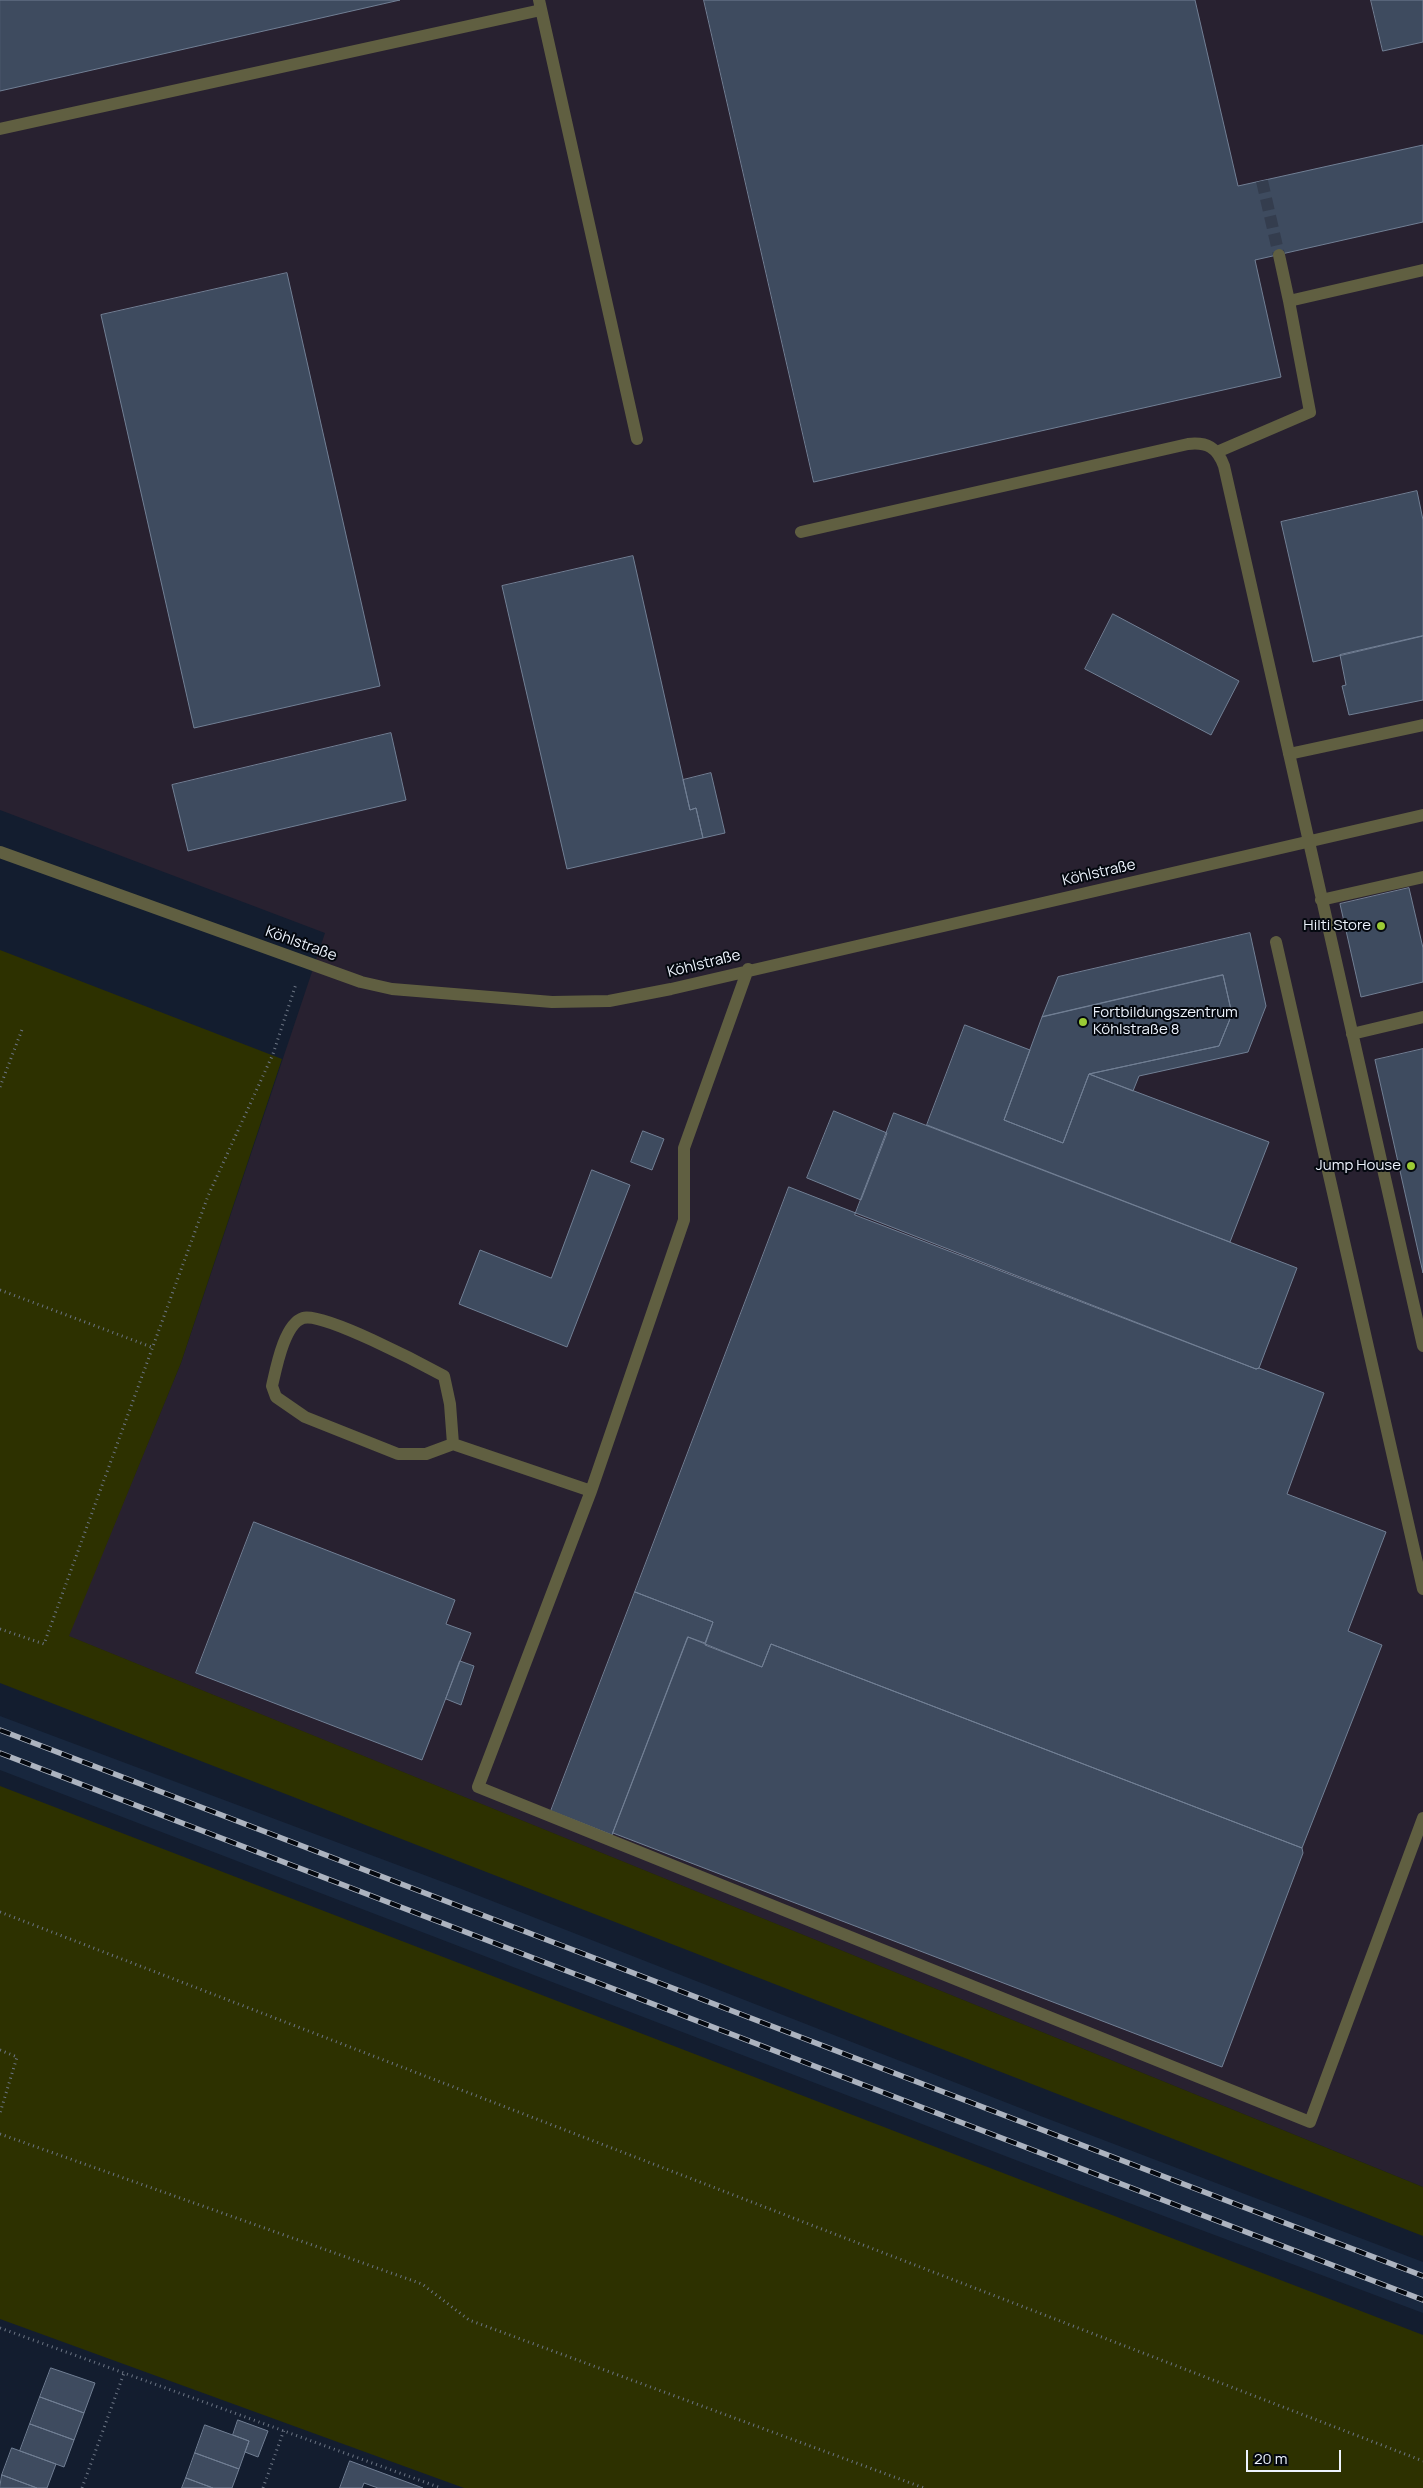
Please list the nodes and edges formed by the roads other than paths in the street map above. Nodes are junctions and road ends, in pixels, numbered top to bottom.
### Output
1 (540, 5) edge
2 (0, 129) edge
3 (1279, 255) tunnel mouth
4 (1423, 270) edge
5 (1289, 301) junction
6 (636, 439) dead end
7 (1216, 452) junction
8 (801, 532) dead end
9 (1423, 725) edge
10 (1289, 754) junction
11 (1423, 815) edge
12 (1308, 841) junction
13 (0, 852) edge
14 (1423, 877) edge
15 (1321, 900) junction
16 (1276, 942) dead end
17 (748, 970) junction
18 (1423, 1017) edge
19 (1352, 1034) junction
20 (1423, 1346) edge
21 (453, 1444) junction
22 (591, 1491) junction
23 (1423, 1588) edge
24 (1423, 1818) edge

1 - 2 street
1 - 6 street
3 - 5 street
4 - 5 street
5 - 7 street
7 - 8 street
7 - 10 street
9 - 10 street
10 - 12 street
11 - 12 street, Köhlstraße
12 - 15 street
12 - 17 street, Köhlstraße
13 - 17 street, Köhlstraße
14 - 15 street
15 - 19 street
16 - 23 street
17 - 22 street
18 - 19 street
19 - 20 street
21 - 21 street
21 - 22 street
22 - 24 street

